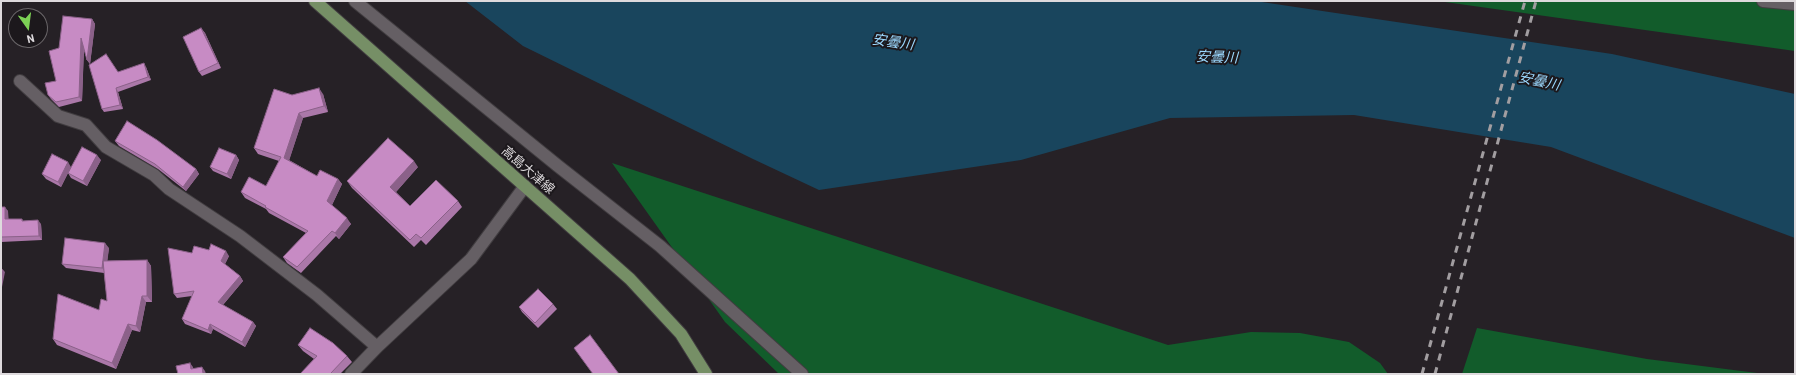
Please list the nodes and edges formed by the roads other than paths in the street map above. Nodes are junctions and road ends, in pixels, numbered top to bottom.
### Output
1 (315, 1) edge
2 (355, 1) edge
3 (1763, 1) edge
4 (1795, 4) edge
5 (20, 81) dead end
6 (525, 186) junction
7 (377, 347) junction
8 (351, 374) edge
9 (706, 374) edge
10 (802, 374) edge

1 - 6 main road, 高島大津線
2 - 10 street
3 - 4 street
5 - 7 street
6 - 7 street
6 - 9 main road, 高島大津線
7 - 8 street

